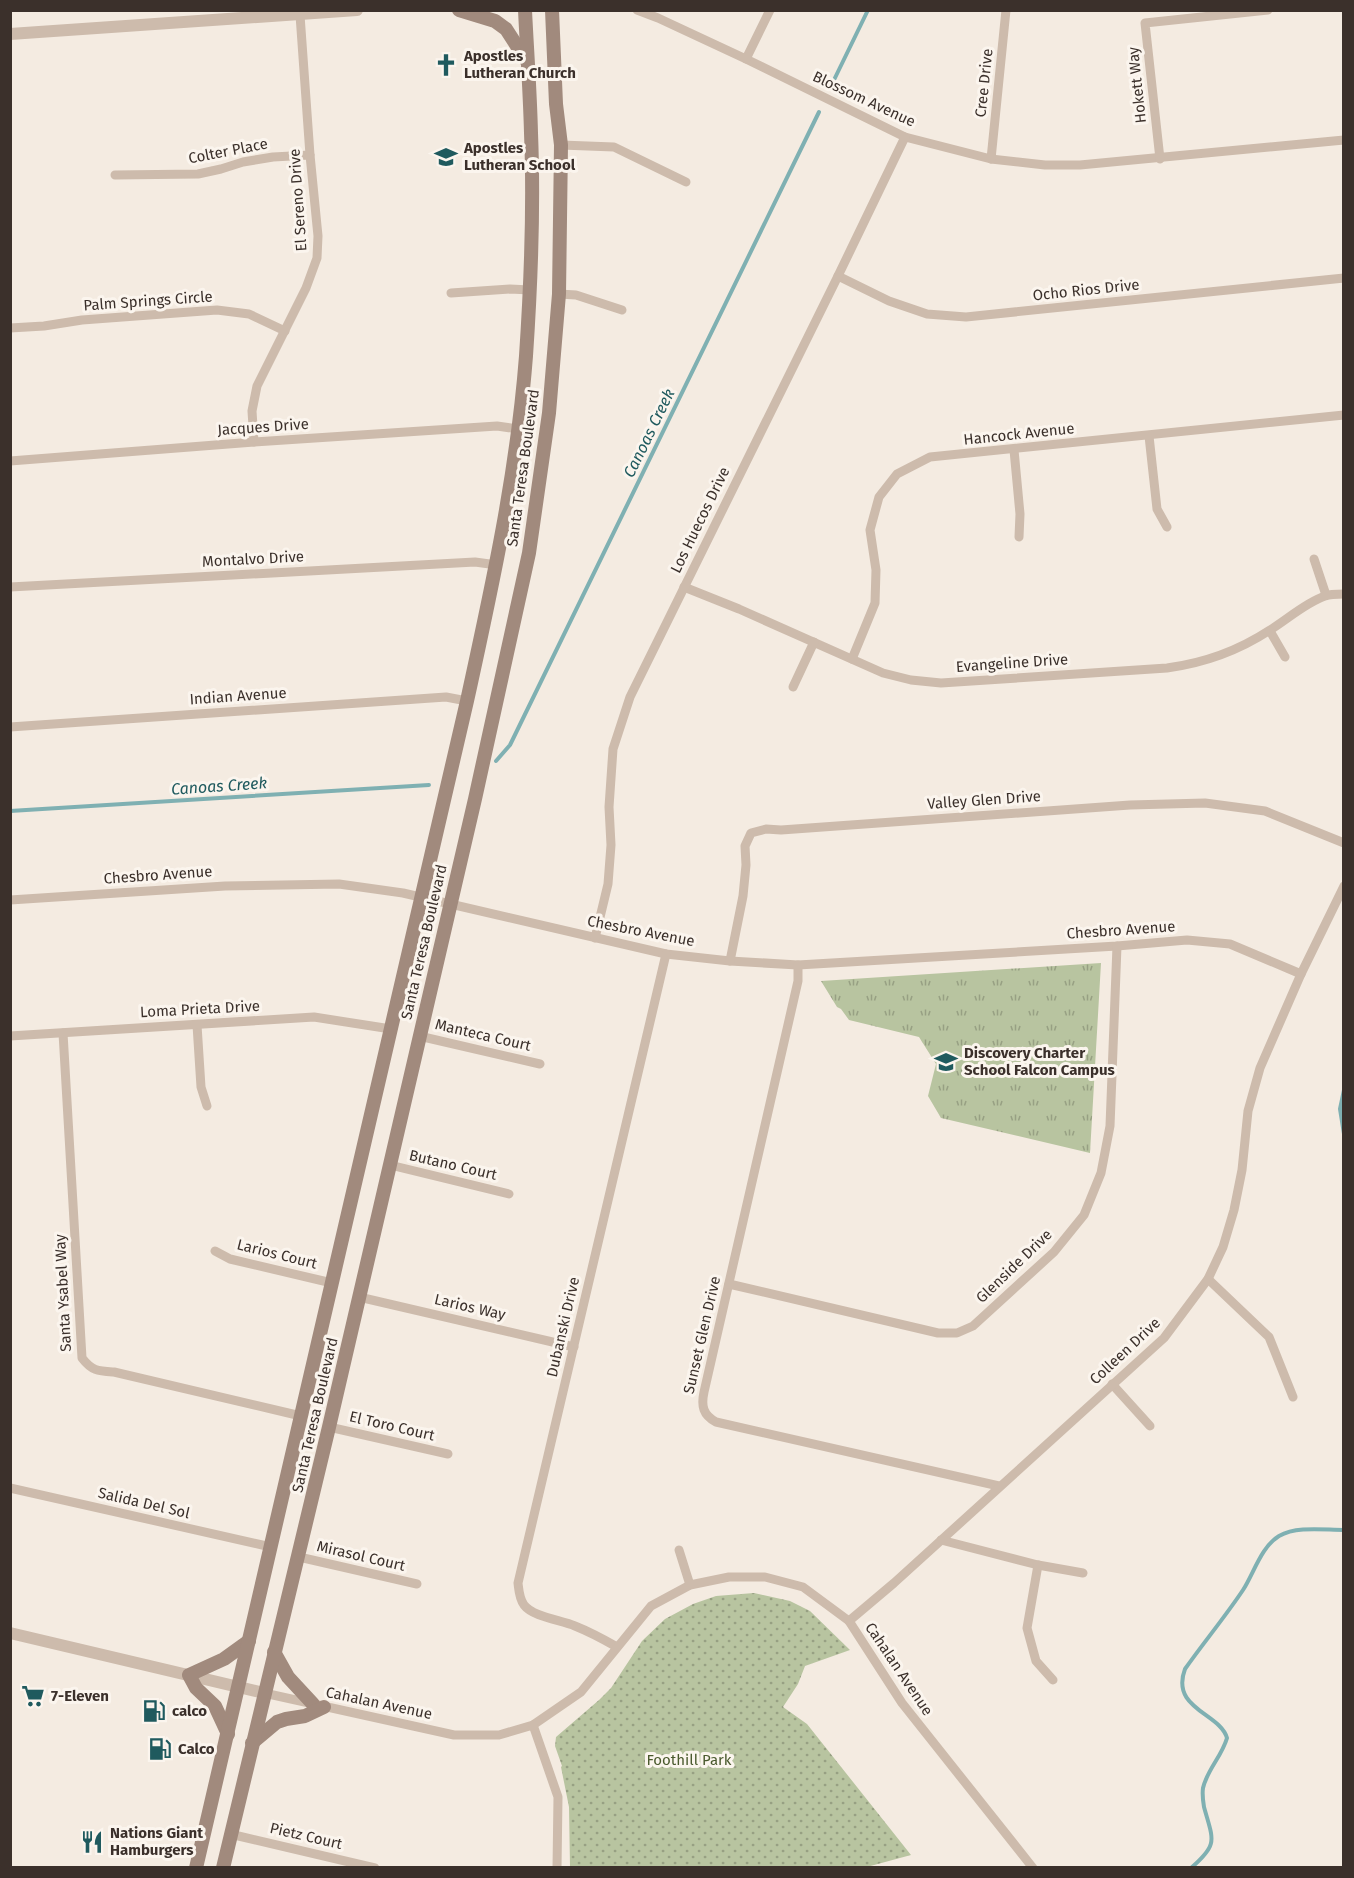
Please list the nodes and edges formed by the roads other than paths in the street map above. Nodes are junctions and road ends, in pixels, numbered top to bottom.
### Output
1 (459, 10) edge
2 (525, 10) edge
3 (552, 10) edge
4 (638, 10) edge
5 (770, 10) edge
6 (1006, 10) edge
7 (1268, 10) edge
8 (355, 11) edge
9 (300, 15) junction
10 (10, 34) edge
11 (746, 59) junction
12 (528, 64) junction
13 (905, 137) junction
14 (1344, 140) edge
15 (561, 146) junction
16 (310, 155) junction
17 (991, 159) junction
18 (1160, 159) junction
19 (115, 176) dead end
20 (686, 182) dead end
21 (838, 276) junction
22 (1344, 278) edge
23 (530, 290) junction
24 (451, 293) dead end
25 (559, 294) junction
26 (622, 310) dead end
27 (10, 328) edge
28 (285, 331) junction
29 (1344, 415) edge
30 (518, 429) junction
31 (1149, 436) junction
32 (254, 442) junction
33 (1014, 450) junction
34 (10, 461) edge
35 (1167, 527) dead end
36 (1019, 537) dead end
37 (1314, 559) dead end
38 (497, 565) junction
39 (10, 586) edge
40 (684, 587) junction
41 (1344, 594) edge
42 (1326, 595) junction
43 (1270, 631) junction
44 (814, 642) junction
45 (1284, 657) dead end
46 (852, 659) junction
47 (793, 687) dead end
48 (467, 701) junction
49 (10, 727) edge
50 (1344, 843) edge
51 (1344, 886) edge
52 (422, 897) junction
53 (10, 900) edge
54 (450, 904) junction
55 (595, 938) junction
56 (1117, 946) junction
57 (666, 954) junction
58 (730, 961) junction
59 (798, 965) junction
60 (1301, 974) junction
61 (196, 1024) junction
62 (391, 1029) junction
63 (63, 1033) junction
64 (10, 1036) edge
65 (419, 1036) junction
66 (540, 1064) dead end
67 (207, 1106) dead end
68 (390, 1166) junction
69 (509, 1194) dead end
70 (215, 1251) dead end
71 (1208, 1278) junction
72 (332, 1283) junction
73 (729, 1284) junction
74 (359, 1297) junction
75 (574, 1347) junction
76 (1112, 1384) junction
77 (1293, 1398) dead end
78 (301, 1416) junction
79 (329, 1426) junction
80 (1150, 1426) dead end
81 (448, 1454) dead end
82 (999, 1486) junction
83 (10, 1488) edge
84 (941, 1540) junction
85 (271, 1547) junction
86 (679, 1550) dead end
87 (299, 1557) junction
88 (1038, 1565) junction
89 (1083, 1573) dead end
90 (417, 1584) dead end
91 (690, 1585) junction
92 (849, 1621) junction
93 (10, 1633) edge
94 (249, 1641) junction
95 (617, 1647) junction
96 (274, 1652) junction
97 (189, 1675) junction
98 (1053, 1680) dead end
99 (239, 1686) junction
100 (264, 1693) junction
101 (318, 1706) junction
102 (533, 1725) junction
103 (228, 1734) junction
104 (252, 1743) junction
105 (230, 1834) junction
106 (196, 1868) edge
107 (223, 1868) edge
108 (375, 1868) edge
109 (557, 1868) edge
110 (1032, 1868) edge

1 - 12 main road
2 - 12 main road, Santa Teresa Boulevard
3 - 15 main road, Santa Teresa Boulevard
4 - 11 street, Blossom Avenue
5 - 11 street
6 - 17 street, Cree Drive
7 - 18 street, Hokett Way
8 - 9 street
9 - 10 street
9 - 16 street, El Sereno Drive
11 - 13 street, Blossom Avenue
12 - 23 main road, Santa Teresa Boulevard
13 - 17 street, Blossom Avenue
13 - 21 street, Los Huecos Drive
14 - 18 street, Blossom Avenue
15 - 20 street
15 - 25 main road, Santa Teresa Boulevard
16 - 19 street, Colter Place
16 - 28 street, El Sereno Drive
17 - 18 street, Blossom Avenue
21 - 22 street, Ocho Rios Drive
21 - 40 street, Los Huecos Drive
23 - 24 street
23 - 30 main road, Santa Teresa Boulevard
25 - 26 street
25 - 54 main road, Santa Teresa Boulevard
27 - 28 street, Palm Springs Circle
28 - 32 street, El Sereno Drive
29 - 31 street, Hancock Avenue
30 - 32 street, Jacques Drive
30 - 38 main road, Santa Teresa Boulevard
31 - 33 street, Hancock Avenue
31 - 35 street
32 - 34 street, Jacques Drive
33 - 36 street
33 - 46 street, Hancock Avenue
37 - 42 street
38 - 39 street, Montalvo Drive
38 - 48 main road, Santa Teresa Boulevard
40 - 44 street, Evangeline Drive
40 - 55 street, Los Huecos Drive
41 - 42 street, Evangeline Drive
42 - 43 street, Evangeline Drive
43 - 45 street
43 - 46 street, Evangeline Drive
44 - 46 street, Evangeline Drive
44 - 47 street
48 - 49 street, Indian Avenue
48 - 52 main road, Santa Teresa Boulevard
50 - 58 street, Valley Glen Drive
51 - 60 street, Colleen Drive
52 - 53 street, Chesbro Avenue
52 - 54 street, Chesbro Avenue
52 - 62 main road, Santa Teresa Boulevard
54 - 55 street, Chesbro Avenue
54 - 65 main road, Santa Teresa Boulevard
55 - 57 street, Chesbro Avenue
56 - 59 street, Chesbro Avenue
56 - 60 street, Chesbro Avenue
56 - 73 street, Glenside Drive
57 - 58 street, Chesbro Avenue
57 - 75 street, Dubanski Drive
58 - 59 street, Chesbro Avenue
59 - 73 street, Sunset Glen Drive
60 - 71 street, Colleen Drive
61 - 62 street, Loma Prieta Drive
61 - 63 street, Loma Prieta Drive
61 - 67 street
62 - 72 main road, Santa Teresa Boulevard
63 - 64 street, Loma Prieta Drive
63 - 78 street, Santa Ysabel Way
65 - 66 street, Manteca Court
65 - 68 main road, Santa Teresa Boulevard
68 - 69 street, Butano Court
68 - 74 main road, Santa Teresa Boulevard
70 - 72 street, Larios Court
71 - 76 street, Colleen Drive
71 - 77 street
72 - 78 main road, Santa Teresa Boulevard
73 - 82 street, Sunset Glen Drive
74 - 75 street, Larios Way
74 - 79 main road, Santa Teresa Boulevard
75 - 95 street, Dubanski Drive
76 - 80 street
76 - 82 street, Colleen Drive
78 - 85 main road, Santa Teresa Boulevard
79 - 81 street, El Toro Court
79 - 87 main road, Santa Teresa Boulevard
82 - 84 street, Colleen Drive
83 - 85 street, Salida Del Sol
84 - 88 street
84 - 92 street, Colleen Drive
85 - 94 main road, Santa Teresa Boulevard
86 - 91 street
87 - 90 street, Mirasol Court
87 - 96 main road, Santa Teresa Boulevard
88 - 89 street
88 - 98 street
91 - 92 street, Cahalan Avenue
91 - 95 street, Cahalan Avenue
92 - 110 street, Cahalan Avenue
93 - 97 street, Cahalan Avenue
94 - 97 main road
94 - 99 main road, Santa Teresa Boulevard
95 - 102 street, Cahalan Avenue
96 - 100 main road, Santa Teresa Boulevard
96 - 101 main road
97 - 99 street, Cahalan Avenue
97 - 103 main road
99 - 100 street, Cahalan Avenue
99 - 103 main road, Santa Teresa Boulevard
100 - 101 street, Cahalan Avenue
100 - 104 main road, Santa Teresa Boulevard
101 - 102 street, Cahalan Avenue
101 - 104 main road
102 - 109 street
103 - 106 main road, Santa Teresa Boulevard
104 - 105 main road, Santa Teresa Boulevard
105 - 107 main road, Santa Teresa Boulevard
105 - 108 street, Pietz Court

